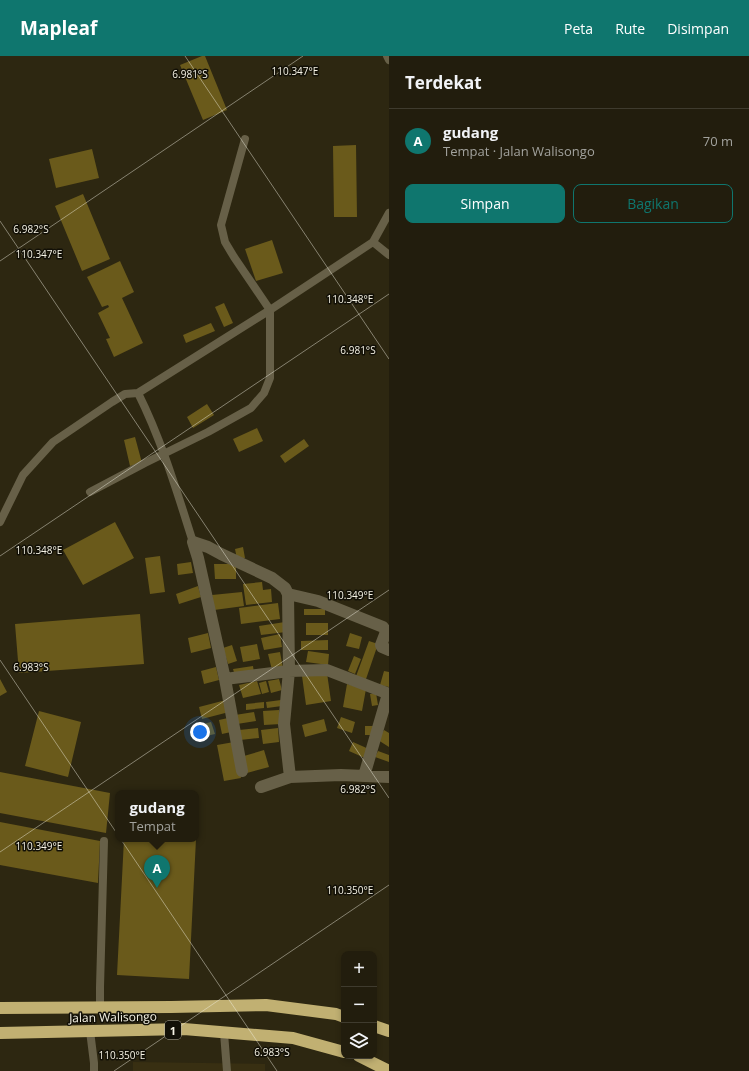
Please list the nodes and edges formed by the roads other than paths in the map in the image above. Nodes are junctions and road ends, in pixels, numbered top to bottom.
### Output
1 (387, 56) edge
2 (389, 60) edge
3 (245, 140) dead end
4 (389, 213) edge
5 (373, 242) junction
6 (389, 255) edge
7 (270, 310) junction
8 (138, 394) junction
9 (164, 454) junction
10 (90, 492) dead end
11 (0, 522) edge
12 (193, 542) junction
13 (288, 594) junction
14 (389, 650) edge
15 (289, 671) junction
16 (226, 679) junction
17 (388, 694) edge
18 (242, 771) dead end
19 (364, 776) junction
20 (290, 777) junction
21 (389, 777) edge
22 (261, 787) dead end
23 (104, 841) dead end
24 (100, 1007) junction
25 (0, 1008) edge
26 (341, 1016) edge
27 (377, 1027) edge
28 (90, 1031) junction
29 (389, 1032) edge
30 (0, 1033) edge
31 (224, 1033) junction
32 (341, 1051) edge
33 (366, 1059) edge
34 (94, 1071) edge
35 (227, 1071) edge
36 (389, 1071) edge

1 - 2 lane
3 - 7 lane
4 - 5 lane
5 - 6 lane
5 - 7 lane
7 - 8 lane
7 - 9 lane
8 - 9 lane
8 - 11 lane
9 - 10 lane
9 - 12 lane
12 - 13 street
12 - 16 street
13 - 14 street
13 - 15 street
15 - 16 street
15 - 17 street
15 - 20 street
16 - 18 street
17 - 19 street
19 - 20 street
19 - 21 street
20 - 22 street
23 - 24 lane
24 - 25 highway, Jalan Walisongo / 1
24 - 26 highway, Jalan Walisongo / 1
27 - 29 highway
28 - 30 highway, Jalan Walisongo / 1
28 - 31 highway, Jalan Walisongo / 1
28 - 34 lane
31 - 32 highway, Jalan Walisongo / 1
31 - 35 lane
33 - 36 highway

